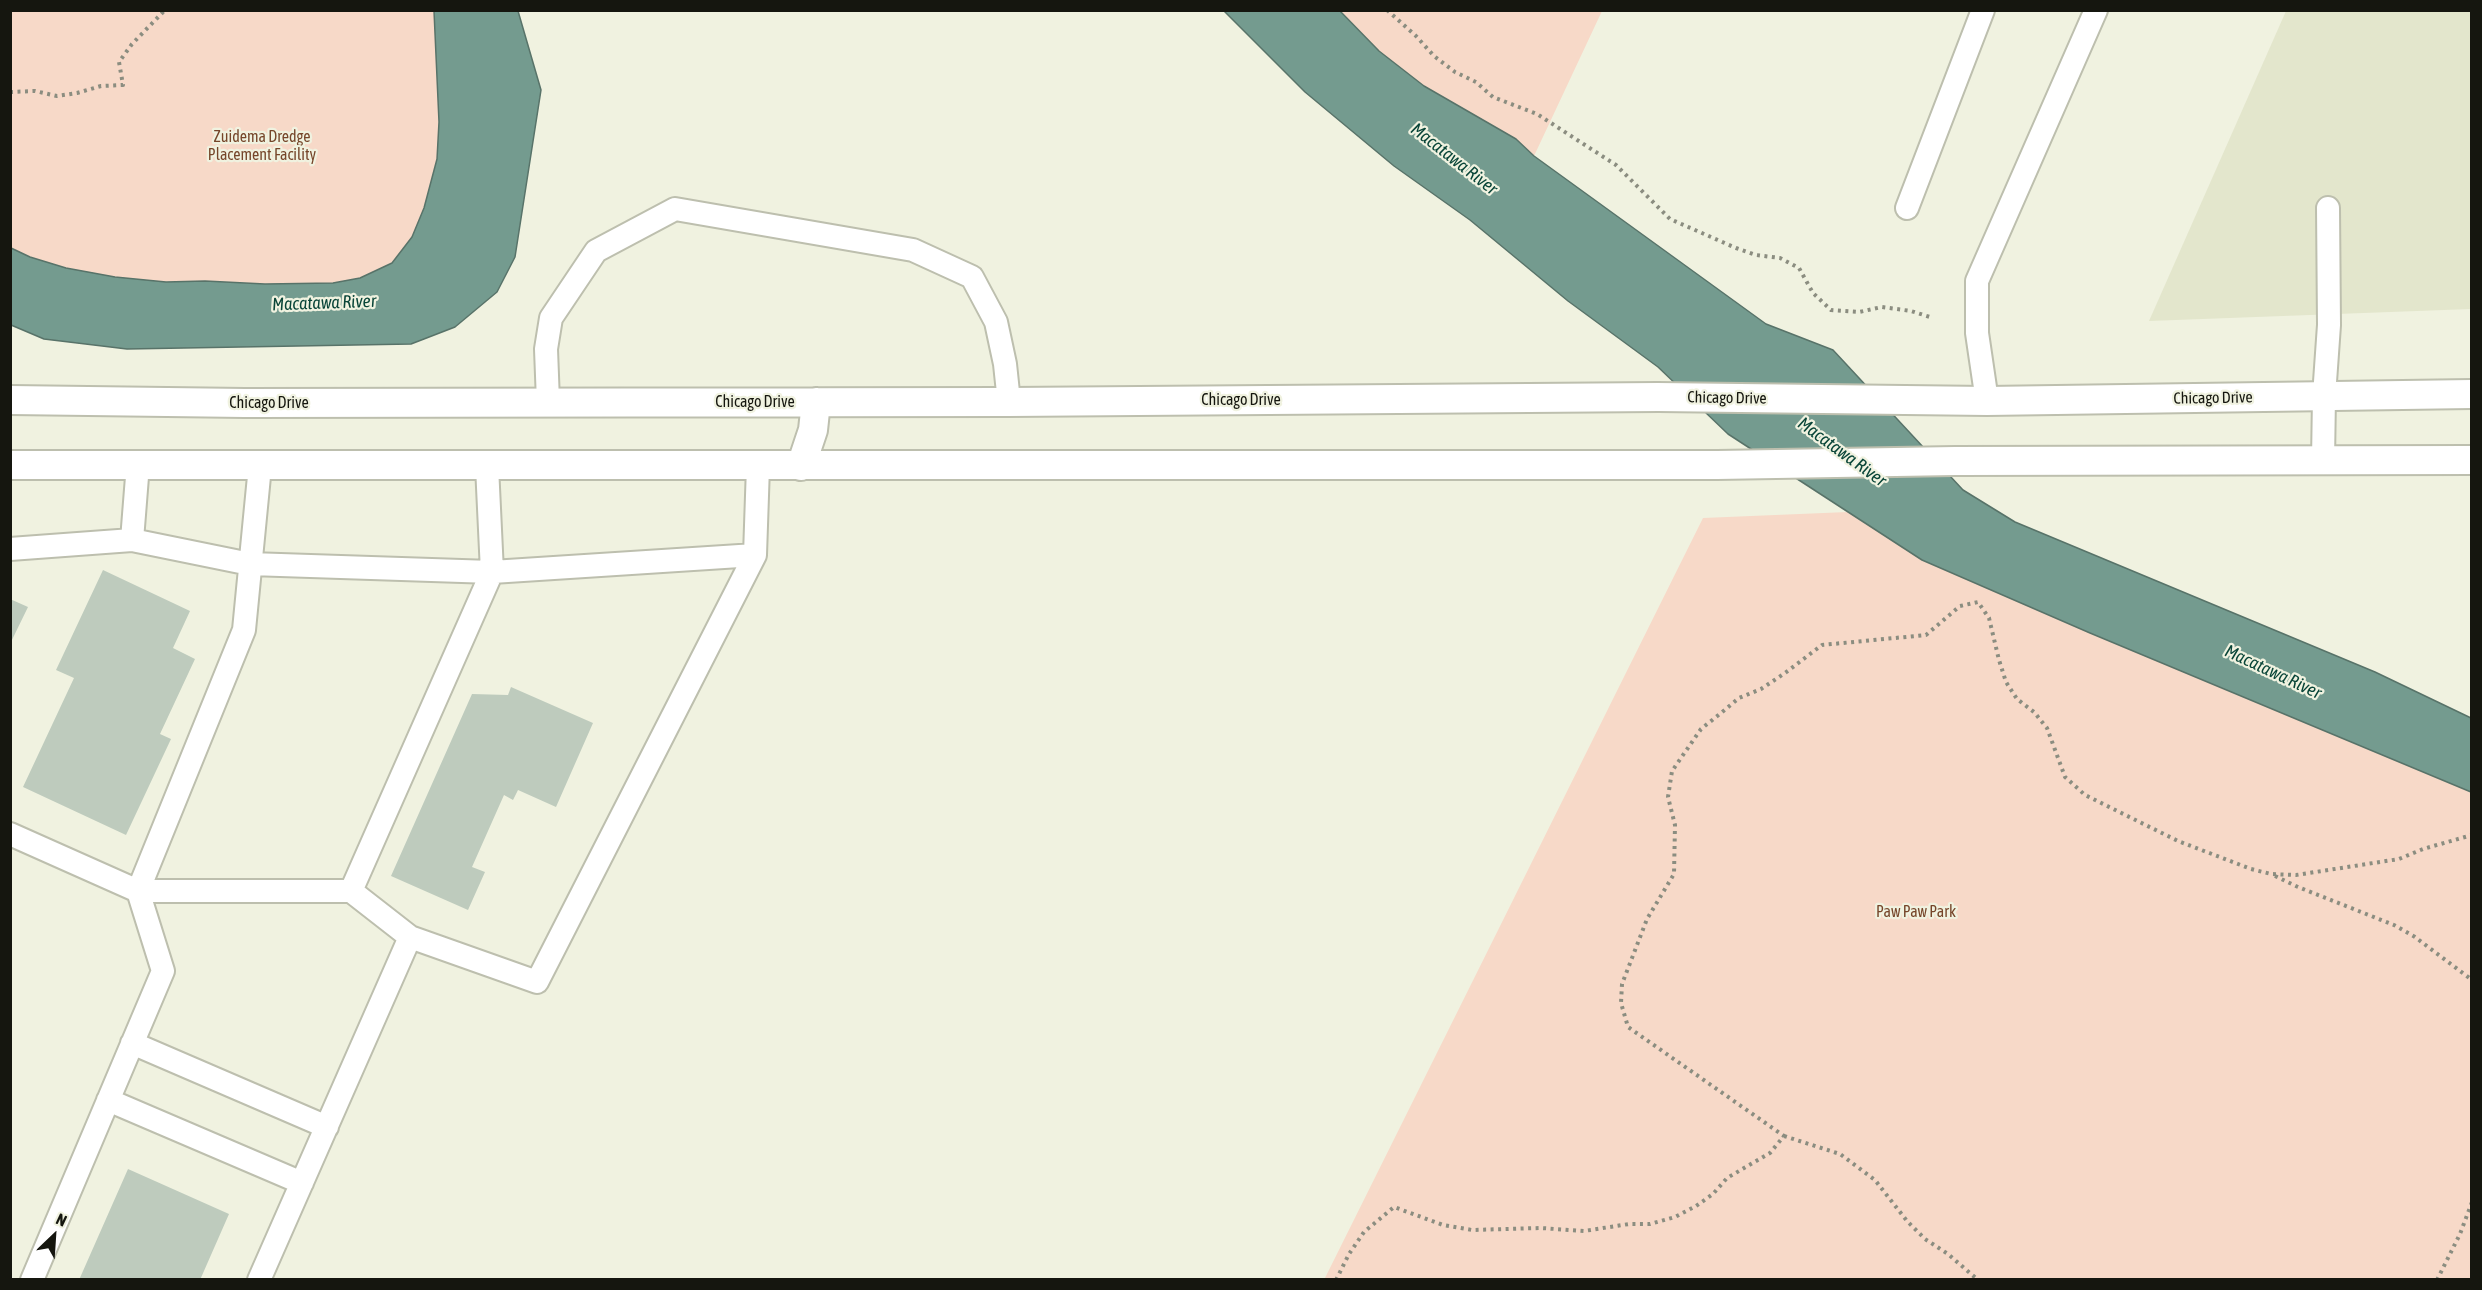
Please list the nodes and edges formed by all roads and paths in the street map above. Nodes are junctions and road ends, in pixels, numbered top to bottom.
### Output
1 (165, 10) edge
2 (1387, 10) edge
3 (1983, 10) edge
4 (2088, 13) edge
5 (10, 92) edge
6 (1907, 208) dead end
7 (2328, 208) dead end
8 (1930, 317) dead end
9 (2472, 394) edge
10 (2324, 396) junction
11 (10, 400) edge
12 (1988, 400) junction
13 (548, 402) junction
14 (816, 402) junction
15 (1009, 402) junction
16 (2472, 460) edge
17 (2323, 461) junction
18 (138, 464) junction
19 (10, 465) edge
20 (260, 466) junction
21 (487, 466) junction
22 (758, 466) junction
23 (801, 466) junction
24 (132, 540) junction
25 (10, 549) edge
26 (755, 555) junction
27 (250, 564) junction
28 (492, 572) junction
29 (10, 834) edge
30 (2472, 835) edge
31 (2271, 874) junction
32 (138, 891) junction
33 (351, 891) junction
34 (410, 937) junction
35 (2472, 980) edge
36 (132, 1043) junction
37 (108, 1100) junction
38 (327, 1127) junction
39 (1784, 1136) junction
40 (302, 1183) junction
41 (2472, 1202) edge
42 (32, 1280) edge
43 (259, 1280) edge
44 (1336, 1280) edge
45 (1978, 1280) edge
46 (2437, 1280) edge

1 - 5 path
2 - 8 path
3 - 6 lane
4 - 12 lane
7 - 10 lane
9 - 10 main road, Chicago Drive
10 - 12 main road, Chicago Drive
10 - 17 lane
11 - 13 main road, Chicago Drive
12 - 15 main road, Chicago Drive
13 - 14 main road, Chicago Drive
13 - 15 lane
14 - 15 main road, Chicago Drive
14 - 23 main road
16 - 17 main road
17 - 23 main road
18 - 19 main road
18 - 20 main road
18 - 24 lane
20 - 21 main road
20 - 27 lane
21 - 22 main road
21 - 28 lane
22 - 23 main road
22 - 26 lane
24 - 25 lane
24 - 27 lane
26 - 28 lane
26 - 34 lane
27 - 28 lane
27 - 32 lane
28 - 33 lane
29 - 32 lane
30 - 31 path
31 - 35 path
31 - 39 path
32 - 33 lane
32 - 36 lane
33 - 34 lane
34 - 38 lane
36 - 37 lane
36 - 38 lane
37 - 40 lane
37 - 42 lane
38 - 40 lane
39 - 44 path
39 - 45 path
40 - 43 lane
41 - 46 path

